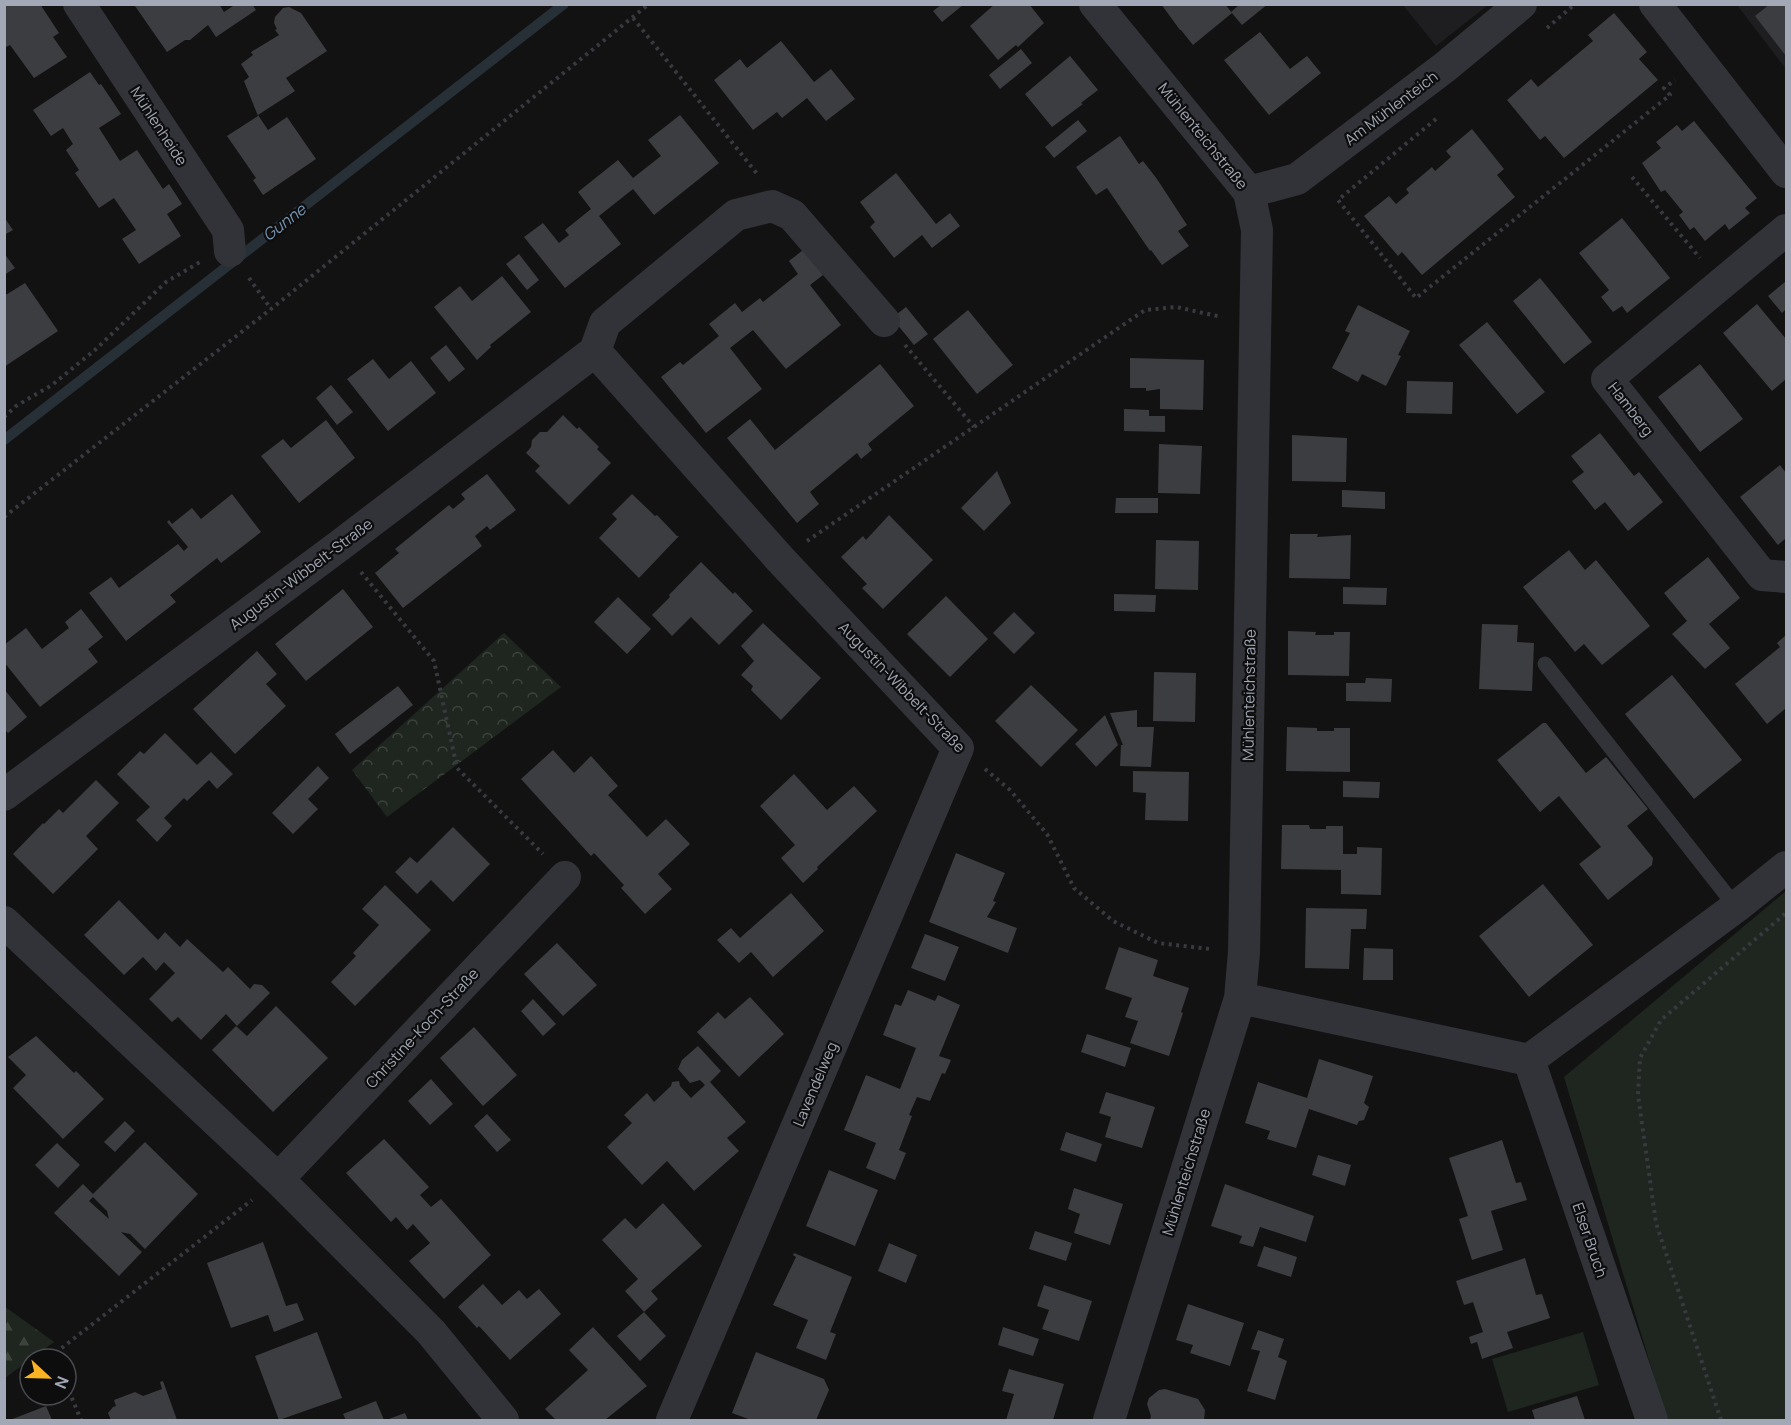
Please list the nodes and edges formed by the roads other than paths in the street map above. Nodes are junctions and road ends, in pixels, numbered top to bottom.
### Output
1 (79, 4) edge
2 (1095, 4) edge
3 (1521, 4) edge
4 (1655, 4) edge
5 (1786, 172) edge
6 (1249, 192) junction
7 (1786, 230) edge
8 (229, 248) road end
9 (884, 321) road end
10 (595, 351) junction
11 (1786, 577) edge
12 (1545, 664) dead end
13 (958, 748) joint
14 (4, 795) edge
15 (1786, 867) edge
16 (565, 877) road end
17 (1736, 907) junction
18 (4, 922) edge
19 (1240, 998) junction
20 (1529, 1060) junction
21 (278, 1179) junction
22 (503, 1420) edge
23 (672, 1420) edge
24 (1109, 1420) edge
25 (1652, 1420) edge

1 - 8 street, Mühlenheide
2 - 6 street, Mühlenteichstraße
3 - 6 street, Am Mühlenteich
4 - 5 street
6 - 19 street, Mühlenteichstraße
7 - 11 street, Hamberg
9 - 10 street
10 - 13 street, Augustin-Wibbelt-Straße
10 - 14 street, Augustin-Wibbelt-Straße
12 - 17 lane
13 - 23 street, Lavendelweg
15 - 17 street
16 - 21 street, Christine-Koch-Straße
17 - 20 street
18 - 21 street
19 - 20 street
19 - 24 street, Mühlenteichstraße
20 - 25 street, Elser Bruch
21 - 22 street

